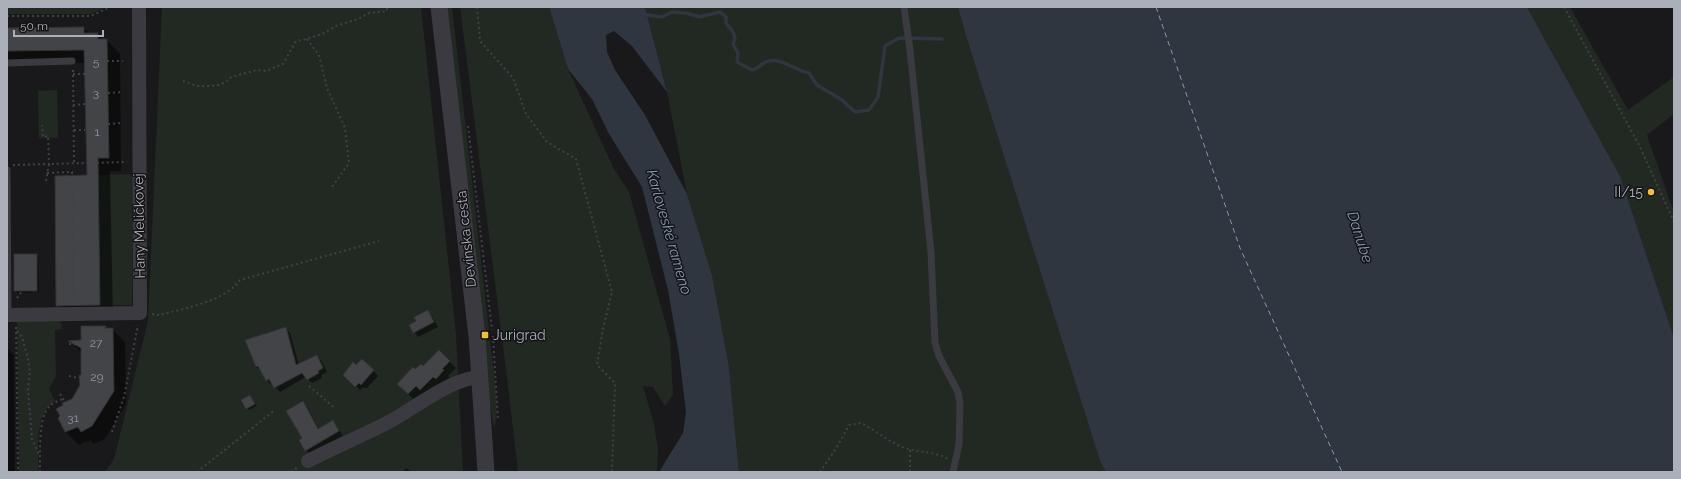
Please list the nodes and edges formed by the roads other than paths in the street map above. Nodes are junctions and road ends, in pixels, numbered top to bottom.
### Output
1 (139, 7) edge
2 (439, 7) edge
3 (904, 7) edge
4 (72, 61) road end
5 (7, 62) edge
6 (7, 170) edge
7 (10, 315) edge
8 (480, 377) junction
9 (308, 461) dead end
10 (487, 468) edge
11 (953, 472) edge

1 - 7 street, Hany Meličkovej
2 - 8 street, Devínska cesta
3 - 11 lane
4 - 5 lane
6 - 7 lane
8 - 9 street
8 - 10 street, Devínska cesta

